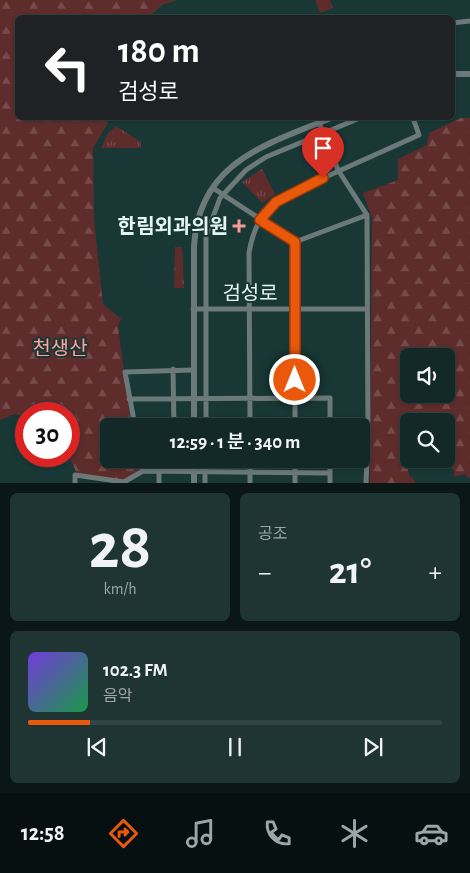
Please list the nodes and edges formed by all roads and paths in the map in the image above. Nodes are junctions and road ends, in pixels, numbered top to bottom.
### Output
1 (470, 21) edge
2 (455, 22) edge
3 (455, 74) edge
4 (470, 74) edge
5 (326, 120) edge
6 (355, 120) edge
7 (414, 120) edge
8 (318, 123) junction
9 (322, 132) junction
10 (339, 171) junction
11 (213, 188) junction
12 (222, 195) junction
13 (366, 215) junction
14 (260, 220) junction
15 (295, 242) junction
16 (193, 309) junction
17 (205, 309) junction
18 (250, 309) junction
19 (295, 309) junction
20 (367, 310) junction
21 (173, 369) junction
22 (194, 370) junction
23 (174, 397) junction
24 (194, 397) junction
25 (206, 397) junction
26 (250, 397) junction
27 (295, 397) junction
28 (129, 399) junction
29 (133, 418) edge
30 (174, 418) edge
31 (194, 418) edge
32 (206, 418) edge
33 (250, 418) edge
34 (295, 418) edge
35 (330, 418) edge
36 (142, 468) edge
37 (194, 468) edge
38 (205, 468) edge
39 (250, 468) edge
40 (295, 468) edge
41 (330, 468) edge
42 (143, 471) junction
43 (159, 471) junction
44 (174, 471) joint
45 (194, 472) junction
46 (205, 472) junction
47 (250, 472) junction
48 (295, 472) junction
49 (330, 473) junction
50 (74, 483) edge
51 (159, 483) edge
52 (194, 483) edge
53 (205, 483) edge
54 (250, 483) edge
55 (295, 483) edge
56 (330, 483) edge
57 (366, 483) edge

1 - 2 street
3 - 4 street
5 - 8 street, 검성로
6 - 9 street
7 - 10 street
8 - 9 street
8 - 11 street, 검성로
9 - 10 street
9 - 12 street
10 - 13 street
10 - 14 street
11 - 12 street
11 - 16 street, 검성로
12 - 14 street
12 - 17 street
13 - 15 street
13 - 20 street
14 - 15 street
14 - 18 street
15 - 19 street
16 - 17 street, 검성로
16 - 22 street, 검성로
17 - 18 street, 검성로
17 - 25 street
18 - 19 street, 검성로
18 - 26 street
19 - 20 street, 검성로
19 - 27 street
20 - 57 street
21 - 22 street, 검성로
21 - 23 street
21 - 28 street, 검성로
22 - 24 street, 검성로
23 - 24 street
23 - 28 street
23 - 30 street
24 - 25 street
24 - 31 street, 검성로
25 - 26 street
25 - 32 street
26 - 27 street
26 - 33 street
27 - 34 street
27 - 35 street
28 - 29 street, 검성로
36 - 42 street
37 - 45 street
38 - 46 street
39 - 47 street
40 - 48 street
41 - 49 street
42 - 43 street
42 - 50 street
43 - 44 street
43 - 51 street
44 - 45 street
45 - 46 street
45 - 52 street
46 - 47 street
46 - 53 street
47 - 48 street
47 - 54 street
48 - 49 street
48 - 55 street
49 - 56 street

